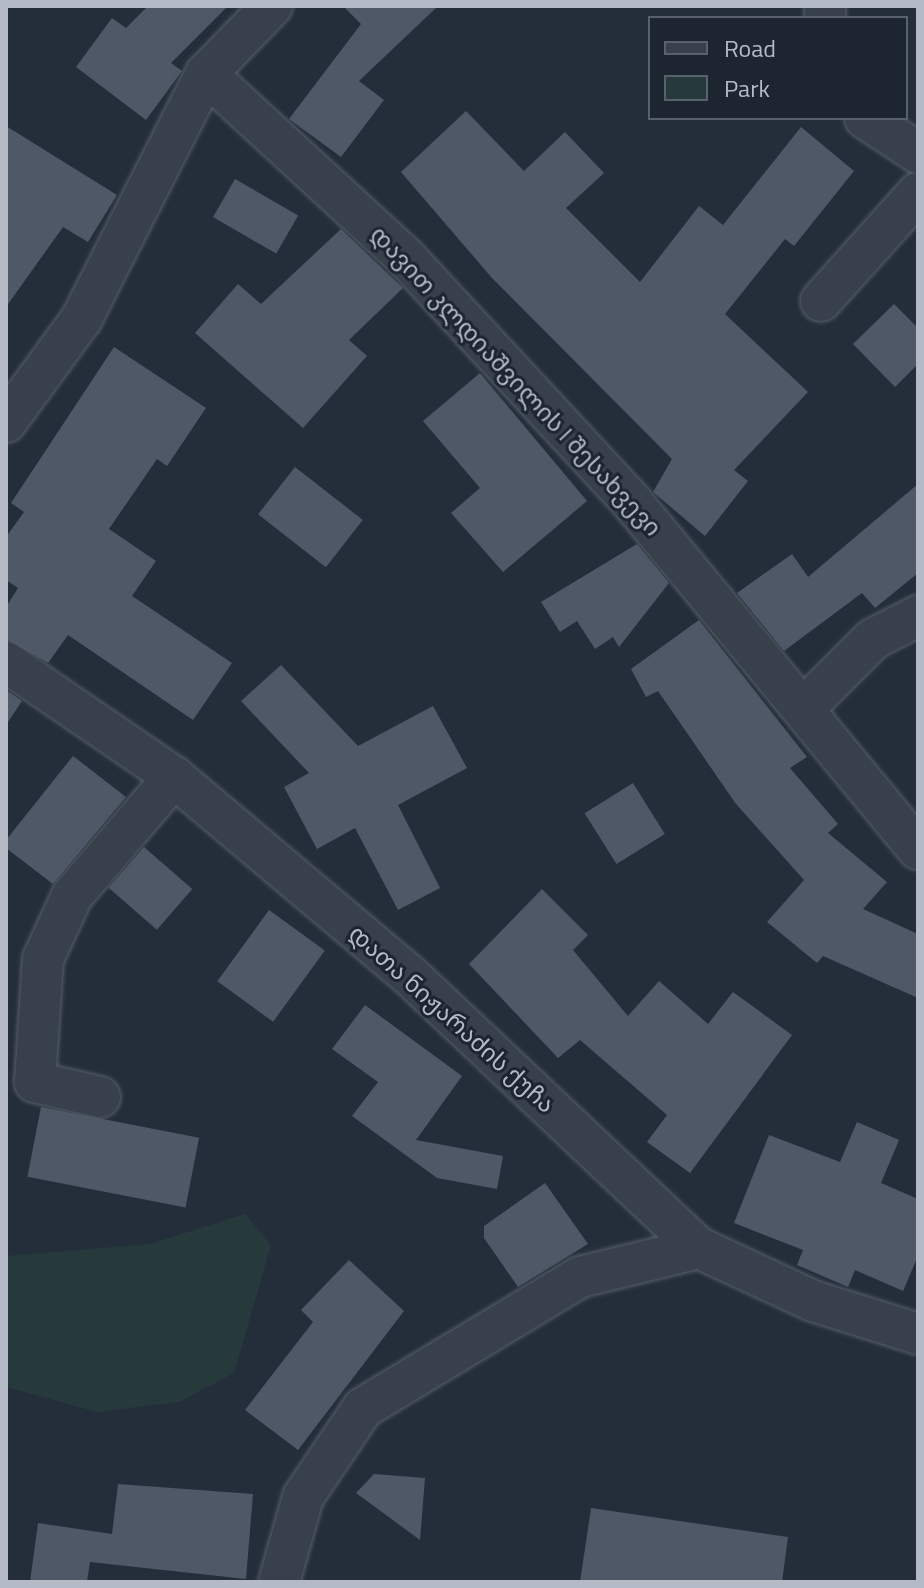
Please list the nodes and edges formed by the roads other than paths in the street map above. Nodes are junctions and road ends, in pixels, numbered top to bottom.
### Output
1 (272, 6) edge
2 (206, 74) junction
3 (868, 120) edge
4 (918, 153) edge
5 (918, 193) edge
6 (821, 301) dead end
7 (6, 422) edge
8 (918, 616) edge
9 (6, 662) edge
10 (805, 707) junction
11 (174, 777) junction
12 (918, 849) edge
13 (100, 1097) dead end
14 (699, 1248) junction
15 (918, 1334) edge
16 (279, 1582) edge

1 - 2 street
2 - 7 street
2 - 10 street, დავით კლდიაშვილის I შესახვევი
3 - 4 street
5 - 6 street
8 - 10 street
9 - 11 street, დათა ნიჟარაძის ქუჩა
10 - 12 street, დავით კლდიაშვილის I შესახვევი
11 - 13 street
11 - 14 street, დათა ნიჟარაძის ქუჩა
14 - 15 street, დათა ნიჟარაძის ქუჩა
14 - 16 street

